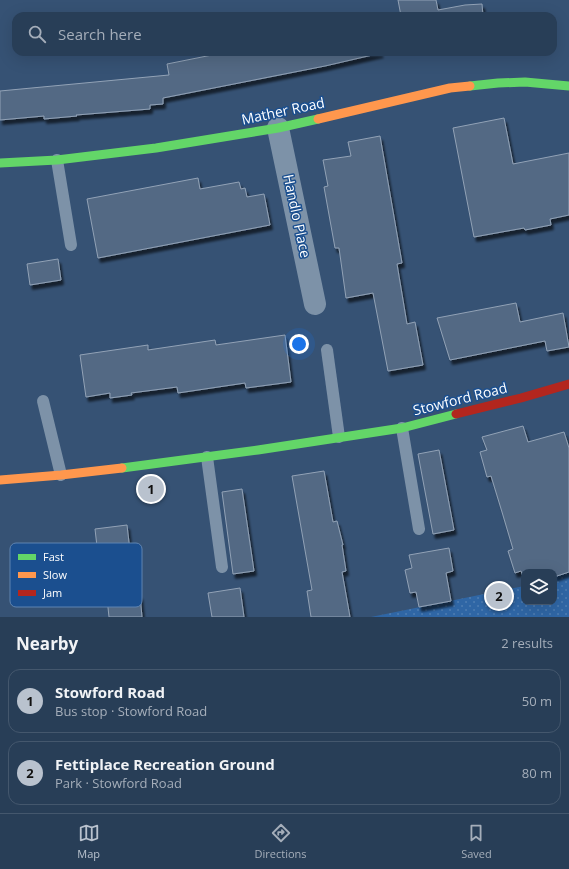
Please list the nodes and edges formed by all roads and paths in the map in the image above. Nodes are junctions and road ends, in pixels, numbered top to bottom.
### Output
1 (569, 86) edge
2 (278, 128) junction
3 (57, 160) junction
4 (0, 164) edge
5 (71, 245) dead end
6 (315, 304) dead end
7 (327, 350) dead end
8 (569, 384) edge
9 (44, 401) dead end
10 (402, 428) junction
11 (340, 437) junction
12 (207, 457) junction
13 (61, 475) junction
14 (0, 480) edge
15 (420, 529) dead end
16 (222, 566) dead end

1 - 2 street, Mather Road
2 - 3 street, Mather Road
2 - 6 street, Handlo Place
3 - 4 street, Mather Road
3 - 5 lane
7 - 11 lane
8 - 10 street, Stowford Road
9 - 13 lane
10 - 11 street, Stowford Road
10 - 15 lane
11 - 12 street, Stowford Road
12 - 13 street, Stowford Road
12 - 16 lane
13 - 14 street, Stowford Road

